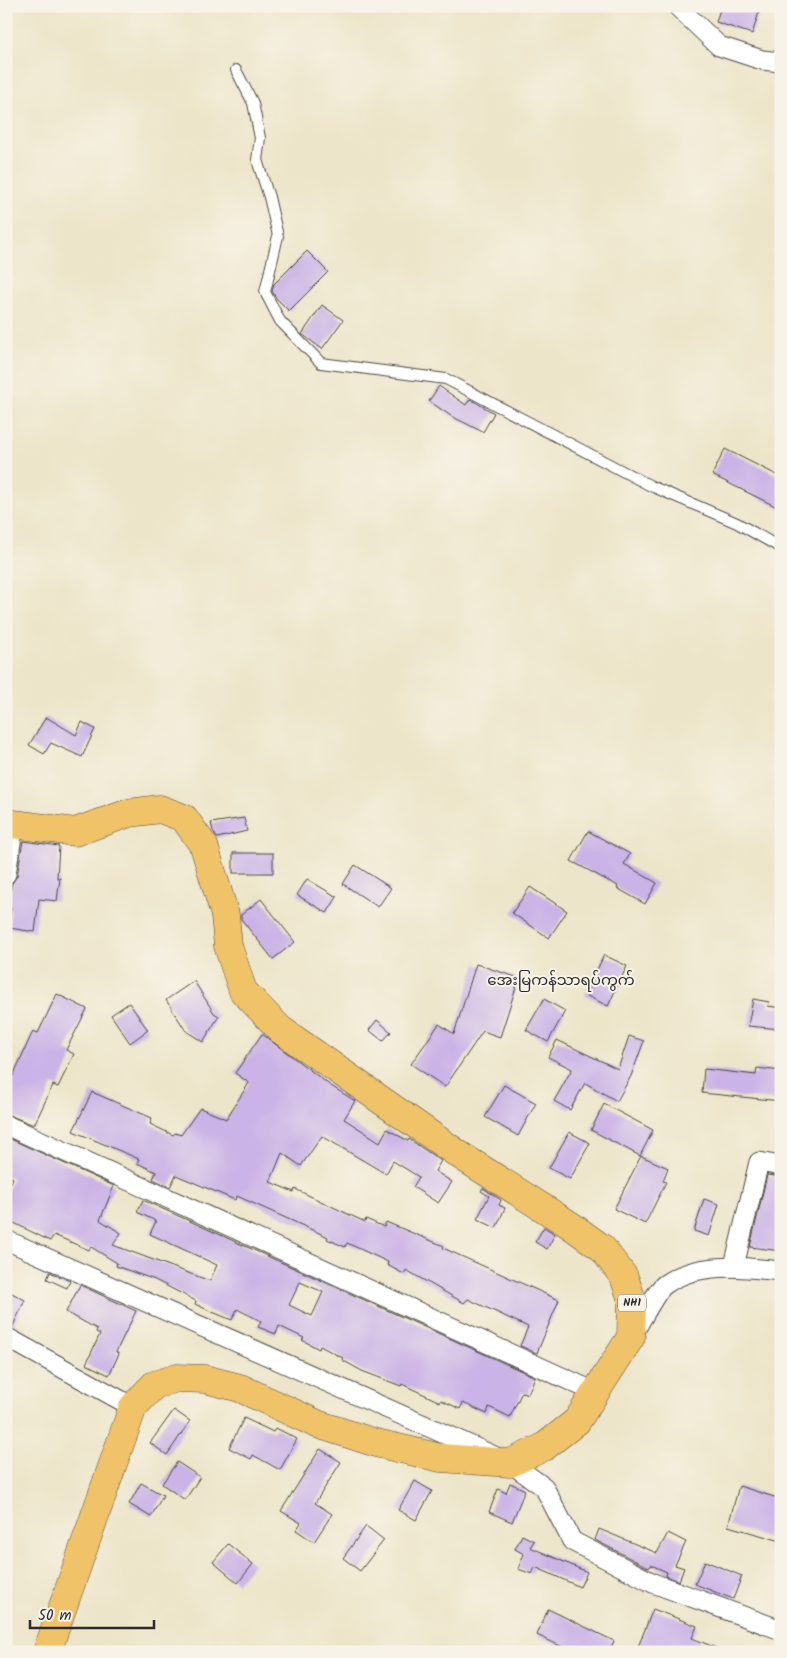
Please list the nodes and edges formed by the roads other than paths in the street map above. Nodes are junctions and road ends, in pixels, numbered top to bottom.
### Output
1 (677, 6) edge
2 (781, 62) edge
3 (236, 70) dead end
4 (781, 548) edge
5 (10, 824) edge
6 (6, 874) edge
7 (6, 1125) edge
8 (781, 1166) edge
9 (6, 1240) edge
10 (734, 1266) junction
11 (781, 1271) edge
12 (6, 1337) edge
13 (631, 1337) junction
14 (597, 1392) junction
15 (132, 1406) junction
16 (510, 1463) junction
17 (781, 1630) edge
18 (47, 1652) edge

1 - 2 street
3 - 4 lane
5 - 6 street
5 - 13 highway, NH1
7 - 14 street
8 - 10 street
9 - 16 street
10 - 11 street
10 - 13 street
12 - 15 street
13 - 14 highway
14 - 16 highway
15 - 16 highway
15 - 18 highway
16 - 17 street

